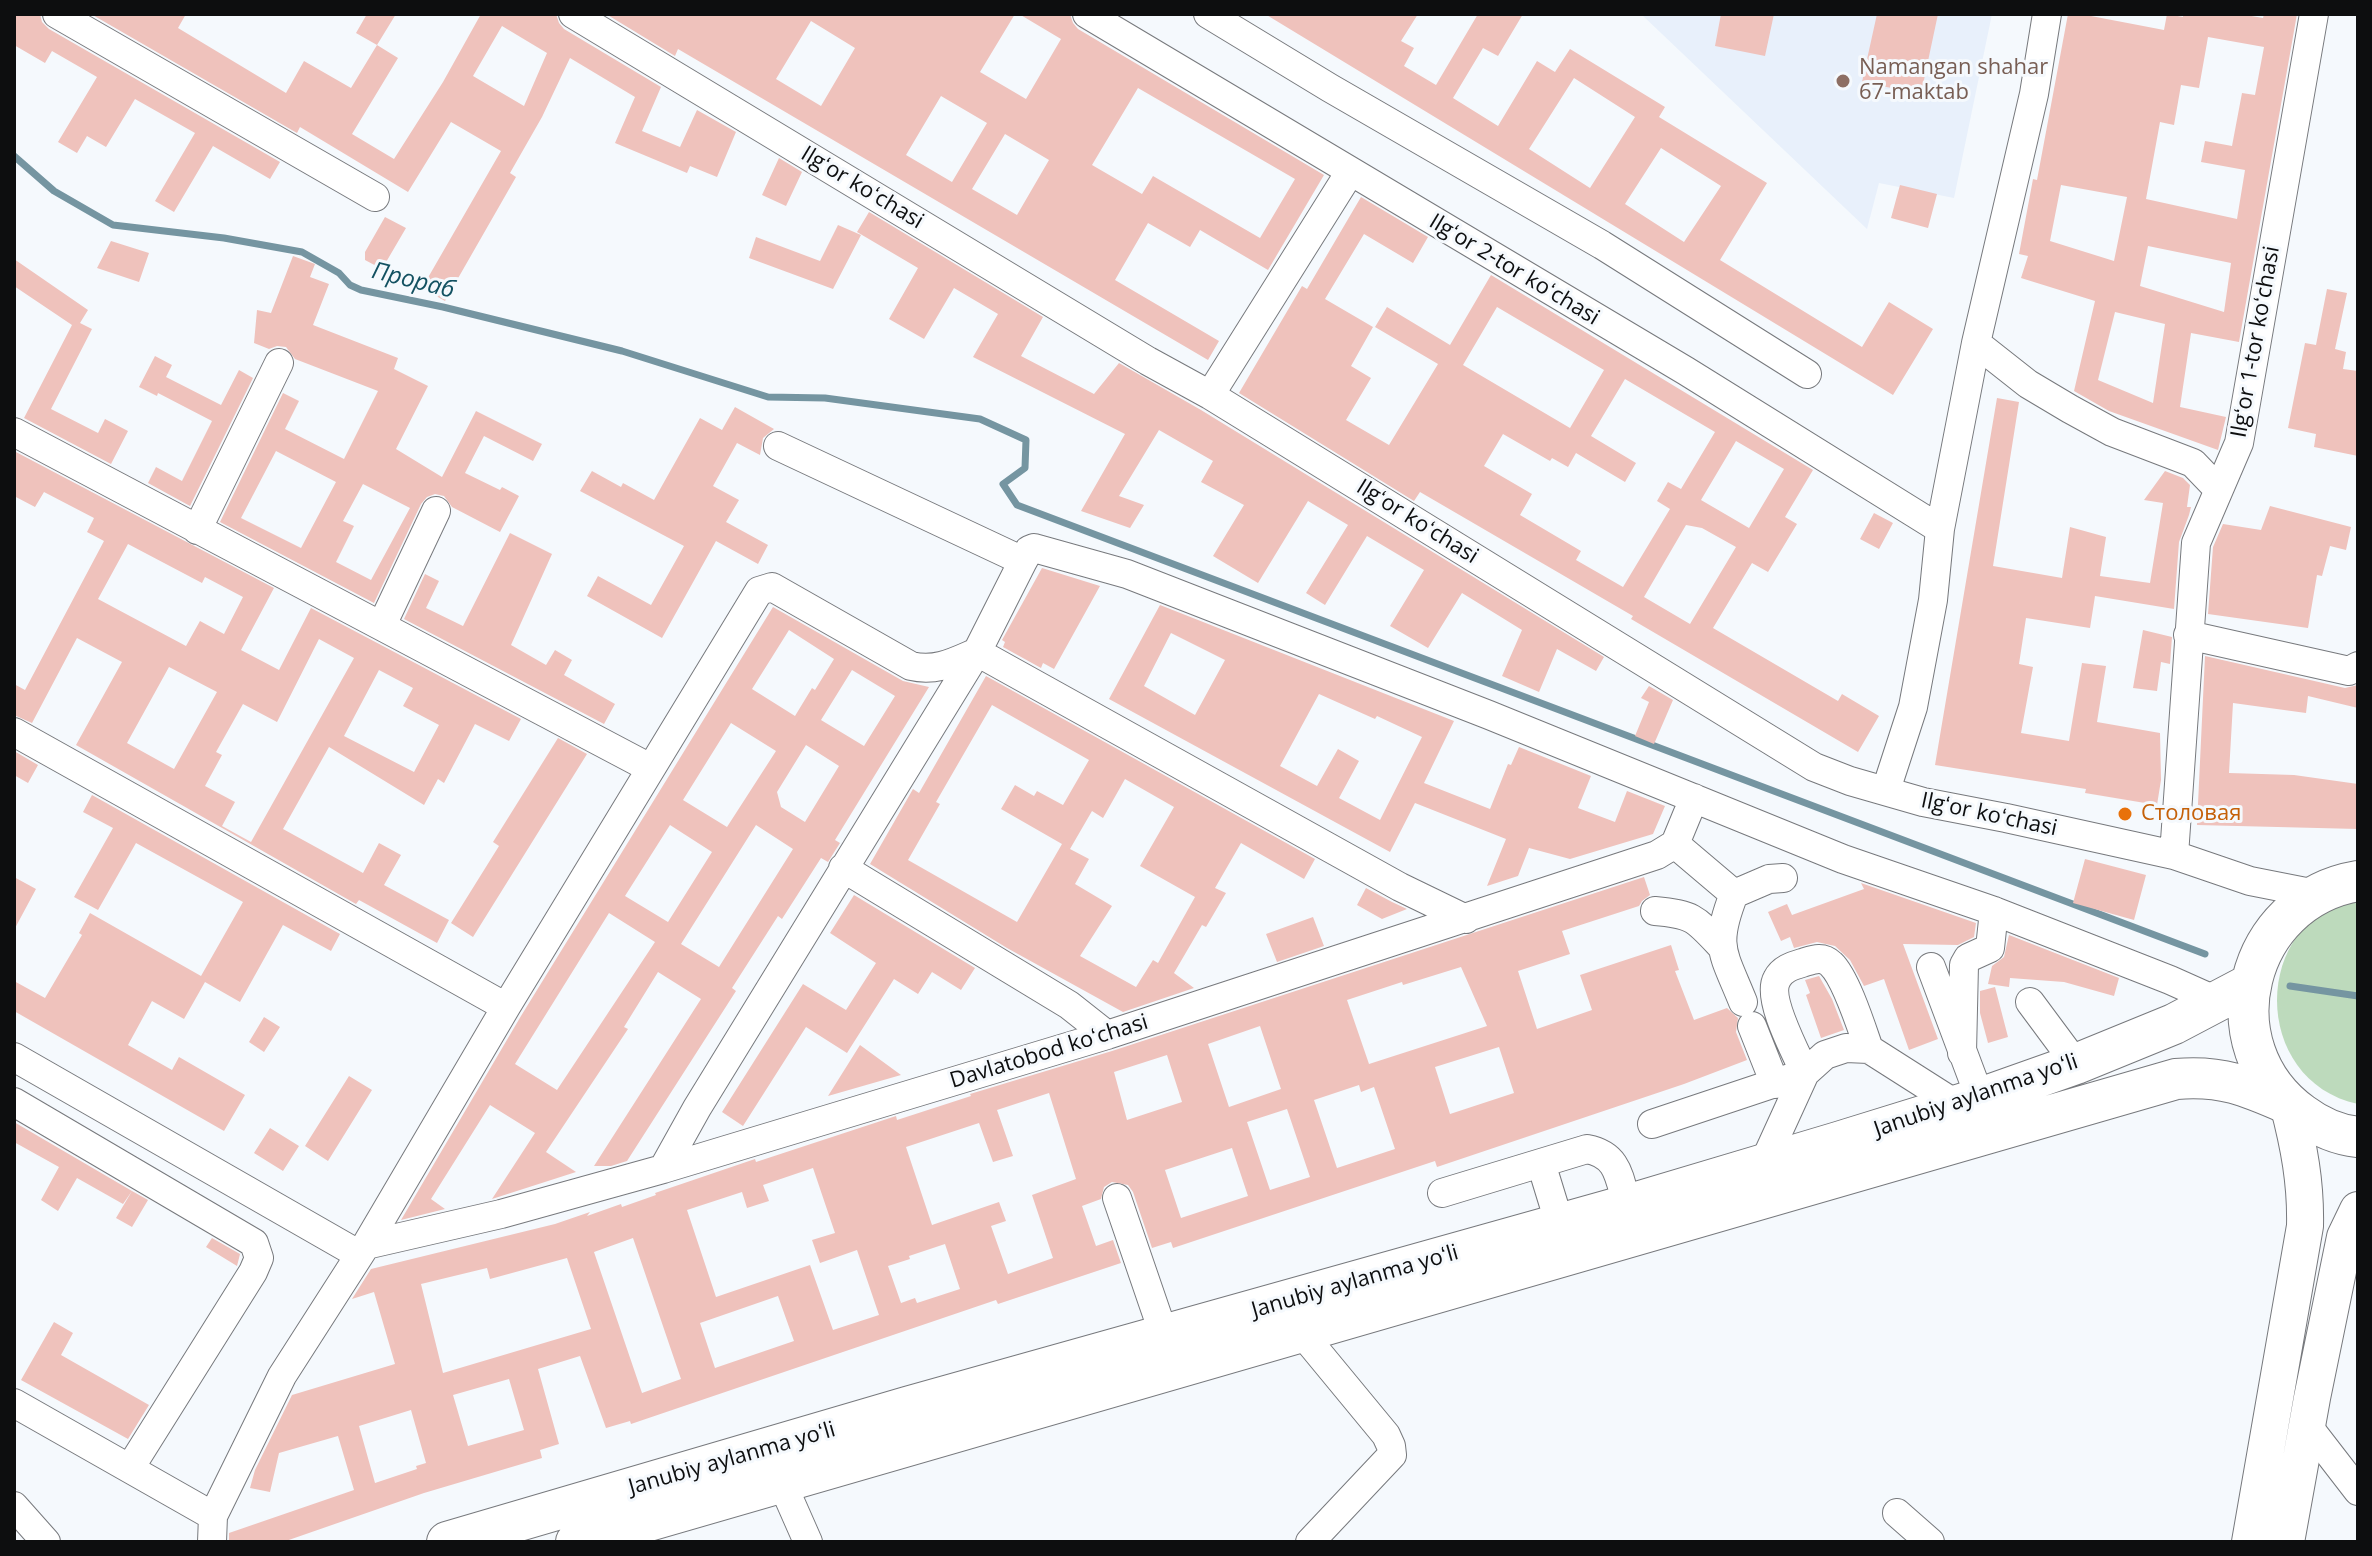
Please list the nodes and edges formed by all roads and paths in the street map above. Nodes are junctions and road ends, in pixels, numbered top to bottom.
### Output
1 (57, 14) edge
2 (573, 14) edge
3 (1087, 14) edge
4 (1208, 14) edge
5 (2047, 14) edge
6 (2314, 14) edge
7 (1350, 172) junction
8 (375, 197) dead end
9 (1976, 343) junction
10 (279, 363) dead end
11 (1807, 374) dead end
12 (1210, 395) junction
13 (14, 432) edge
14 (778, 446) dead end
15 (2218, 489) junction
16 (436, 511) dead end
17 (1940, 529) junction
18 (197, 530) junction
19 (1023, 561) junction
20 (382, 625) junction
21 (2188, 635) junction
22 (977, 652) junction
23 (2358, 666) edge
24 (14, 732) edge
25 (650, 768) junction
26 (1886, 790) junction
27 (1694, 798) junction
28 (1675, 844) junction
29 (2174, 855) junction
30 (843, 868) junction
31 (1783, 878) dead end
32 (2358, 881) edge
33 (1734, 894) junction
34 (2316, 894) junction
35 (1655, 911) dead end
36 (1994, 911) junction
37 (1466, 919) junction
38 (1721, 946) junction
39 (1931, 967) dead end
40 (2234, 992) junction
41 (2030, 1002) dead end
42 (506, 1007) junction
43 (1107, 1035) junction
44 (1869, 1049) junction
45 (1962, 1053) junction
46 (14, 1057) edge
47 (2076, 1064) junction
48 (1805, 1073) junction
49 (1775, 1084) junction
50 (83, 1098) junction
51 (14, 1102) edge
52 (1969, 1102) junction
53 (2288, 1104) junction
54 (1652, 1124) dead end
55 (60, 1128) junction
56 (2358, 1137) edge
57 (1541, 1163) junction
58 (1763, 1165) junction
59 (663, 1169) junction
60 (1442, 1193) dead end
61 (1117, 1198) dead end
62 (1627, 1205) junction
63 (2358, 1210) edge
64 (1560, 1225) junction
65 (362, 1249) junction
66 (1301, 1332) junction
67 (1164, 1335) junction
68 (14, 1403) edge
69 (2307, 1425) junction
70 (130, 1468) junction
71 (782, 1483) junction
72 (2358, 1491) edge
73 (14, 1506) edge
74 (1897, 1513) dead end
75 (212, 1529) edge
76 (46, 1542) edge
77 (447, 1542) edge
78 (576, 1542) edge
79 (808, 1542) edge
80 (1310, 1542) edge
81 (1930, 1542) edge
82 (2250, 1542) edge
83 (2286, 1542) edge

1 - 8 street
2 - 12 street, Ilgʻor koʻchasi
3 - 7 street, Ilgʻor 2-tor koʻchasi
4 - 11 street
5 - 9 street
6 - 15 street, Ilgʻor 1-tor koʻchasi
7 - 12 street
7 - 17 street, Ilgʻor 2-tor koʻchasi
9 - 15 street
9 - 17 street
10 - 18 street
12 - 26 street, Ilgʻor koʻchasi
13 - 18 street
14 - 19 street
15 - 21 street, Ilgʻor 1-tor koʻchasi
16 - 20 street
17 - 26 street
18 - 20 street
19 - 22 street
19 - 27 street
20 - 25 street
21 - 23 street
21 - 29 street, Ilgʻor 1-tor koʻchasi
22 - 25 street
22 - 30 street
22 - 37 street
24 - 42 street
25 - 42 street
26 - 29 street, Ilgʻor koʻchasi
27 - 28 street
27 - 36 street
28 - 33 street
28 - 37 street, Davlatobod koʻchasi
29 - 34 street, Ilgʻor koʻchasi
30 - 43 street
30 - 59 street
31 - 33 street
32 - 34 highway
33 - 38 street
34 - 40 highway
35 - 38 street
36 - 40 street
36 - 45 street
37 - 43 street, Davlatobod koʻchasi
38 - 49 street
39 - 45 street
40 - 47 highway, Janubiy aylanma yoʻli
40 - 53 highway
41 - 47 street
42 - 65 street
43 - 59 street, Davlatobod koʻchasi
44 - 48 street
44 - 48 street
44 - 52 street
45 - 52 street
46 - 50 street
47 - 52 highway, Janubiy aylanma yoʻli
48 - 49 street
48 - 58 street
49 - 54 street
50 - 55 street
50 - 65 street
51 - 55 street
52 - 58 highway, Janubiy aylanma yoʻli
53 - 56 highway
53 - 66 highway, Janubiy aylanma yoʻli
53 - 82 main road
55 - 70 street
57 - 60 street
57 - 62 street
57 - 64 street
58 - 62 highway, Janubiy aylanma yoʻli
59 - 65 street, Davlatobod koʻchasi
61 - 67 street
62 - 64 highway, Janubiy aylanma yoʻli
63 - 69 main road
64 - 67 highway, Janubiy aylanma yoʻli
65 - 75 street
66 - 71 highway, Janubiy aylanma yoʻli
66 - 80 street
67 - 77 highway, Janubiy aylanma yoʻli
68 - 70 street
69 - 72 street
69 - 83 main road
70 - 75 street
71 - 78 highway, Janubiy aylanma yoʻli
71 - 79 street
73 - 76 street
74 - 81 street

